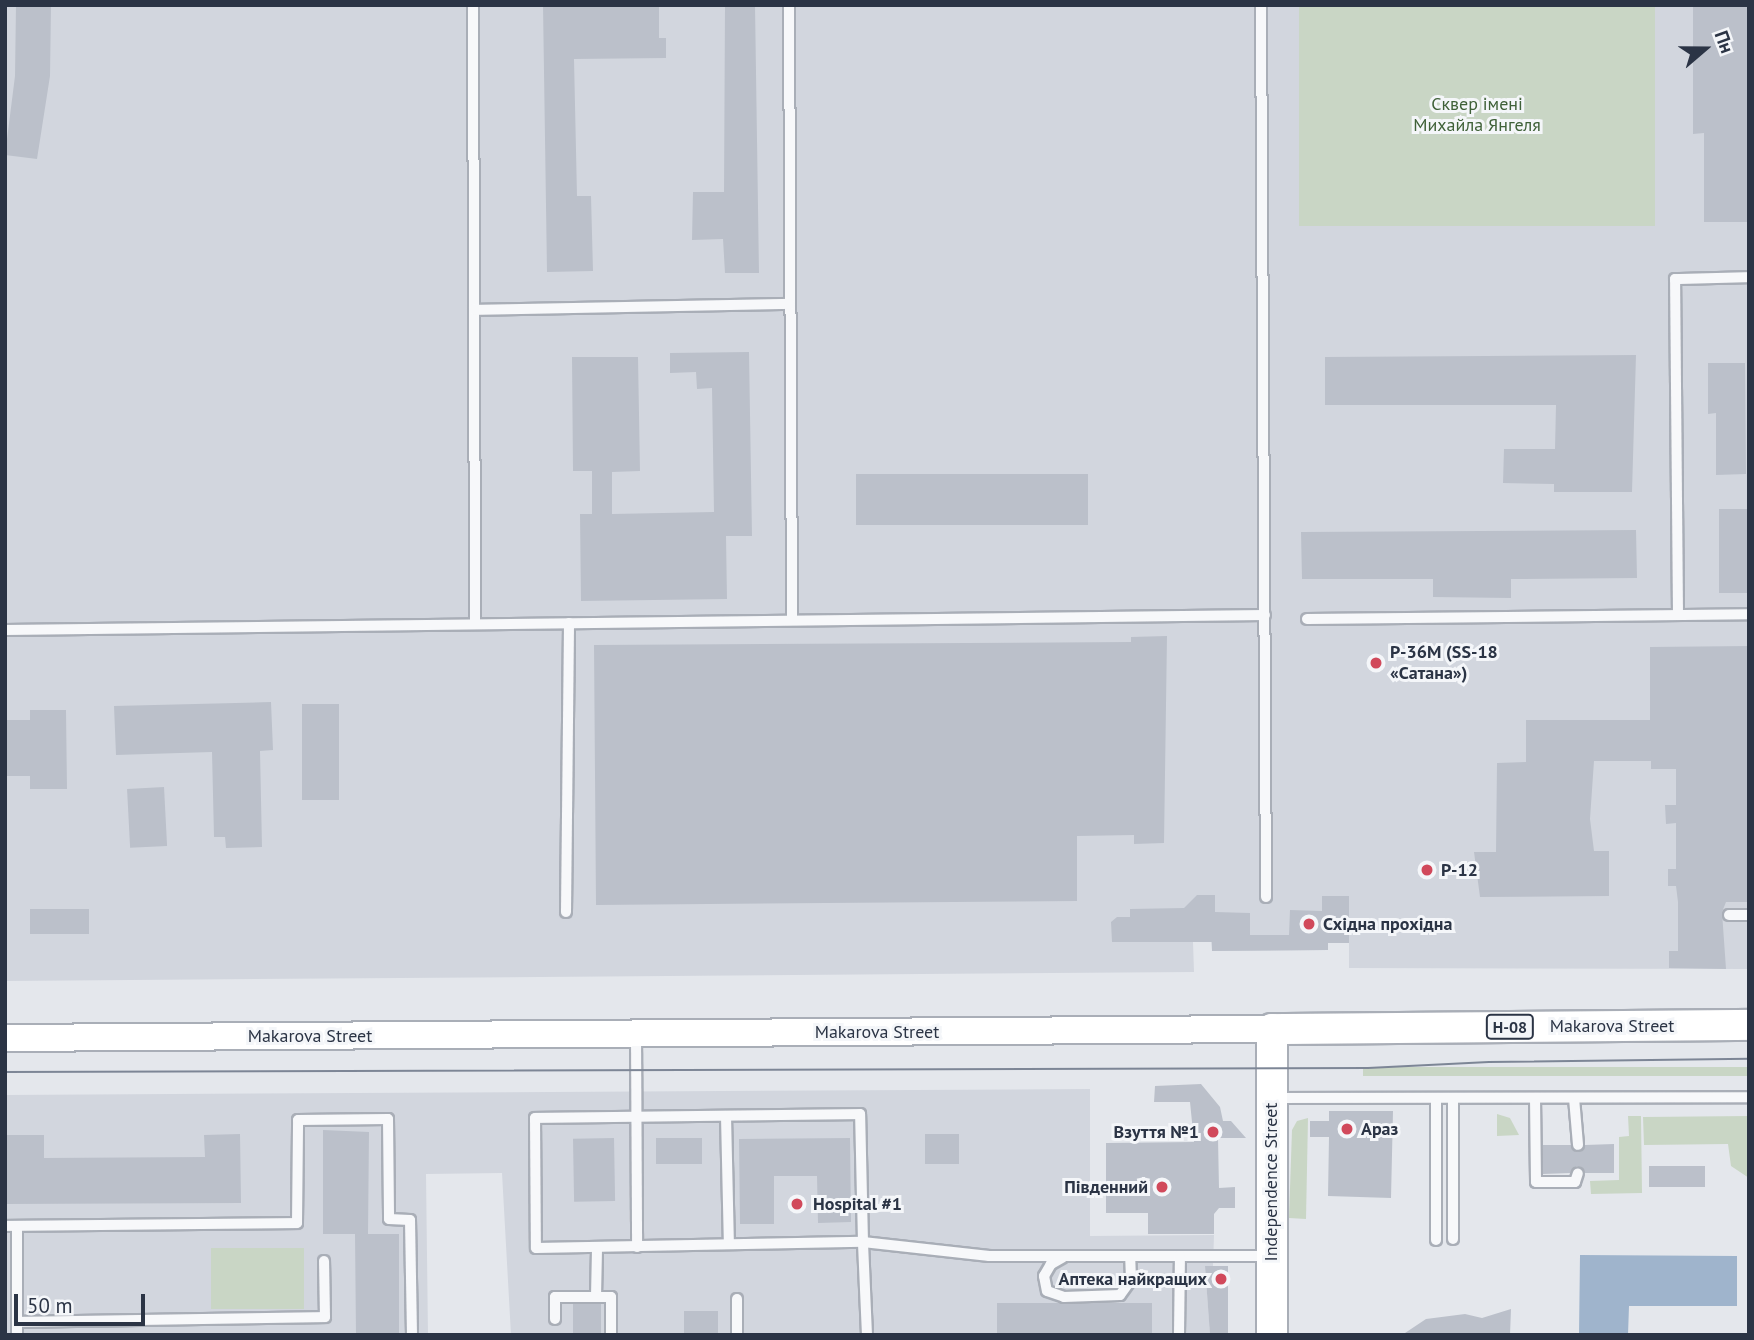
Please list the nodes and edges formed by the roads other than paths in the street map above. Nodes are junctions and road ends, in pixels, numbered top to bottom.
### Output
1 (472, 5) edge
2 (789, 5) edge
3 (1261, 5) edge
4 (1749, 277) edge
5 (790, 304) junction
6 (474, 310) junction
7 (1749, 614) edge
8 (1265, 615) junction
9 (1678, 615) junction
10 (1307, 619) dead end
11 (792, 620) junction
12 (569, 623) junction
13 (475, 624) junction
14 (5, 630) edge
15 (1266, 897) dead end
16 (566, 912) dead end
17 (1729, 915) dead end
18 (1749, 915) edge
19 (1749, 1025) edge
20 (1272, 1029) junction
21 (636, 1034) junction
22 (5, 1038) edge
23 (1749, 1097) edge
24 (1271, 1098) junction
25 (1535, 1098) junction
26 (1574, 1098) junction
27 (1436, 1099) junction
28 (1453, 1099) junction
29 (726, 1116) junction
30 (636, 1117) junction
31 (1578, 1145) dead end
32 (1578, 1173) dead end
33 (11, 1226) edge
34 (1453, 1239) dead end
35 (1436, 1240) dead end
36 (863, 1242) junction
37 (729, 1244) junction
38 (637, 1247) junction
39 (597, 1248) junction
40 (1065, 1256) junction
41 (1130, 1256) junction
42 (1180, 1256) junction
43 (1271, 1256) junction
44 (324, 1261) dead end
45 (596, 1297) junction
46 (737, 1299) dead end
47 (555, 1319) dead end
48 (17, 1322) junction
49 (17, 1335) edge
50 (412, 1335) edge
51 (611, 1335) edge
52 (737, 1335) edge
53 (867, 1335) edge
54 (1180, 1335) edge
55 (1272, 1335) edge

1 - 6 lane
2 - 5 lane
3 - 8 lane
4 - 9 lane
5 - 6 lane
5 - 11 lane
6 - 13 lane
7 - 9 lane
8 - 11 lane
8 - 15 lane
9 - 10 lane
11 - 12 lane
12 - 13 lane
12 - 16 lane
13 - 14 lane
17 - 18 lane
19 - 20 main road, Makarova Street / Н-08
20 - 21 main road, Makarova Street / Н-08
20 - 24 main road, Independence Street
21 - 22 main road, Makarova Street / Н-08
21 - 30 lane
23 - 26 lane
24 - 27 lane
24 - 43 main road, Independence Street
25 - 26 lane
25 - 28 lane
25 - 32 lane
26 - 31 lane
27 - 28 lane
27 - 35 lane
28 - 34 lane
29 - 30 lane
29 - 36 lane
29 - 37 lane
30 - 38 lane
30 - 39 lane
33 - 48 lane
33 - 50 lane
36 - 37 lane
36 - 40 lane
36 - 53 lane
37 - 38 lane
38 - 39 lane
39 - 45 lane
40 - 41 lane
40 - 41 lane
41 - 42 lane
42 - 43 lane
42 - 54 lane
43 - 55 main road, Independence Street
44 - 48 lane
45 - 47 lane
45 - 51 lane
46 - 52 lane
48 - 49 lane

